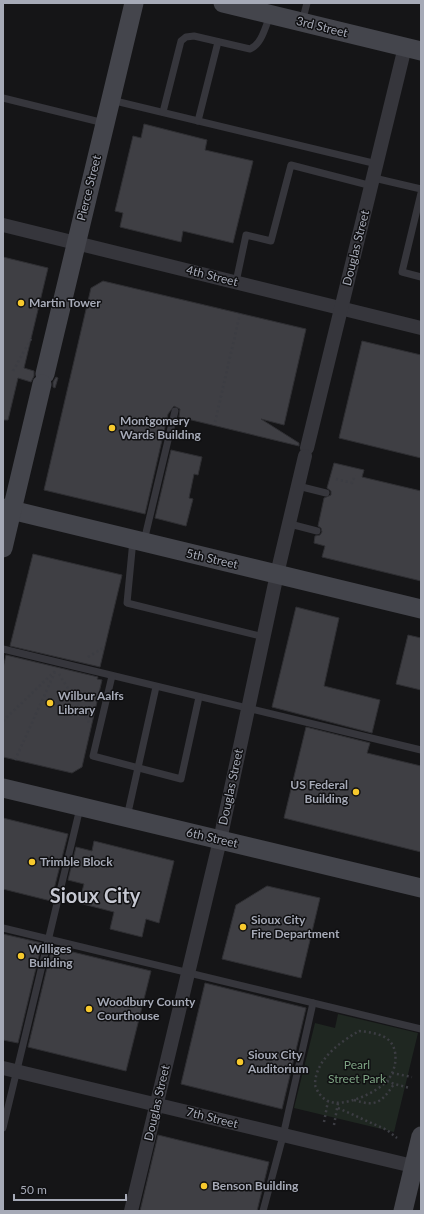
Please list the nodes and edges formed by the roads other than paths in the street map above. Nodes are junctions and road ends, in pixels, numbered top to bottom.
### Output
1 (134, 3) edge
2 (223, 3) edge
3 (307, 3) edge
4 (270, 14) junction
5 (302, 22) junction
6 (218, 42) junction
7 (413, 49) edge
8 (3, 98) edge
9 (110, 100) junction
10 (163, 112) junction
11 (198, 121) junction
12 (105, 124) junction
13 (377, 164) junction
14 (373, 182) junction
15 (421, 189) edge
16 (421, 193) edge
17 (3, 225) edge
18 (76, 243) junction
19 (421, 277) edge
20 (236, 282) junction
21 (341, 308) junction
22 (421, 328) edge
23 (175, 411) dead end
24 (298, 486) junction
25 (326, 493) dead end
26 (8, 509) edge
27 (290, 524) junction
28 (316, 531) dead end
29 (139, 541) junction
30 (3, 548) edge
31 (277, 574) junction
32 (421, 609) edge
33 (264, 637) junction
34 (3, 648) edge
35 (112, 676) junction
36 (156, 687) junction
37 (199, 697) junction
38 (248, 709) junction
39 (421, 750) edge
40 (137, 768) junction
41 (3, 788) edge
42 (81, 807) junction
43 (126, 818) junction
44 (220, 840) junction
45 (421, 888) edge
46 (3, 928) edge
47 (48, 939) junction
48 (188, 972) junction
49 (313, 1003) junction
50 (421, 1029) edge
51 (10, 1070) edge
52 (157, 1104) junction
53 (3, 1128) edge
54 (283, 1136) junction
55 (421, 1136) edge
56 (417, 1167) edge
57 (131, 1211) edge
58 (263, 1211) edge
59 (403, 1211) edge

1 - 9 main road, Pierce Street
2 - 4 main road, 3rd Street
3 - 5 lane
4 - 5 main road, 3rd Street
4 - 6 lane
5 - 7 main road, 3rd Street
6 - 10 lane
6 - 11 lane
7 - 13 street, Douglas Street
8 - 12 lane
9 - 10 lane
9 - 12 main road, Pierce Street
10 - 11 lane
11 - 13 lane
12 - 18 main road, Pierce Street
13 - 14 street, Douglas Street
14 - 15 lane
14 - 20 lane
14 - 21 street, Douglas Street
16 - 19 lane
17 - 18 street, 4th Street
18 - 20 street, 4th Street
18 - 26 main road, Pierce Street
20 - 21 street, 4th Street
21 - 22 street, 4th Street
21 - 24 street, Douglas Street
23 - 29 lane
24 - 25 lane
24 - 27 street, Douglas Street
26 - 29 main road, 5th Street
26 - 30 main road, Pierce Street
27 - 28 lane
27 - 31 street, Douglas Street
29 - 31 main road, 5th Street
29 - 33 lane
31 - 32 main road, 5th Street
31 - 33 street, Douglas Street
33 - 38 street, Douglas Street
34 - 35 lane
35 - 36 lane
35 - 40 lane
36 - 37 lane
36 - 40 lane
37 - 38 lane
37 - 40 lane
38 - 39 lane
38 - 44 street, Douglas Street
40 - 43 lane
41 - 42 main road, 6th Street
42 - 43 main road, 6th Street
42 - 47 lane
43 - 44 main road, 6th Street
44 - 45 main road, 6th Street
44 - 48 street, Douglas Street
46 - 47 lane
47 - 48 lane
47 - 51 lane
48 - 49 lane
48 - 52 street, Douglas Street
49 - 50 lane
49 - 54 lane
51 - 52 street, 7th Street
51 - 53 lane
52 - 54 street, 7th Street
52 - 57 street, Douglas Street
54 - 56 street, 7th Street
54 - 58 lane
55 - 56 main road
56 - 59 main road

